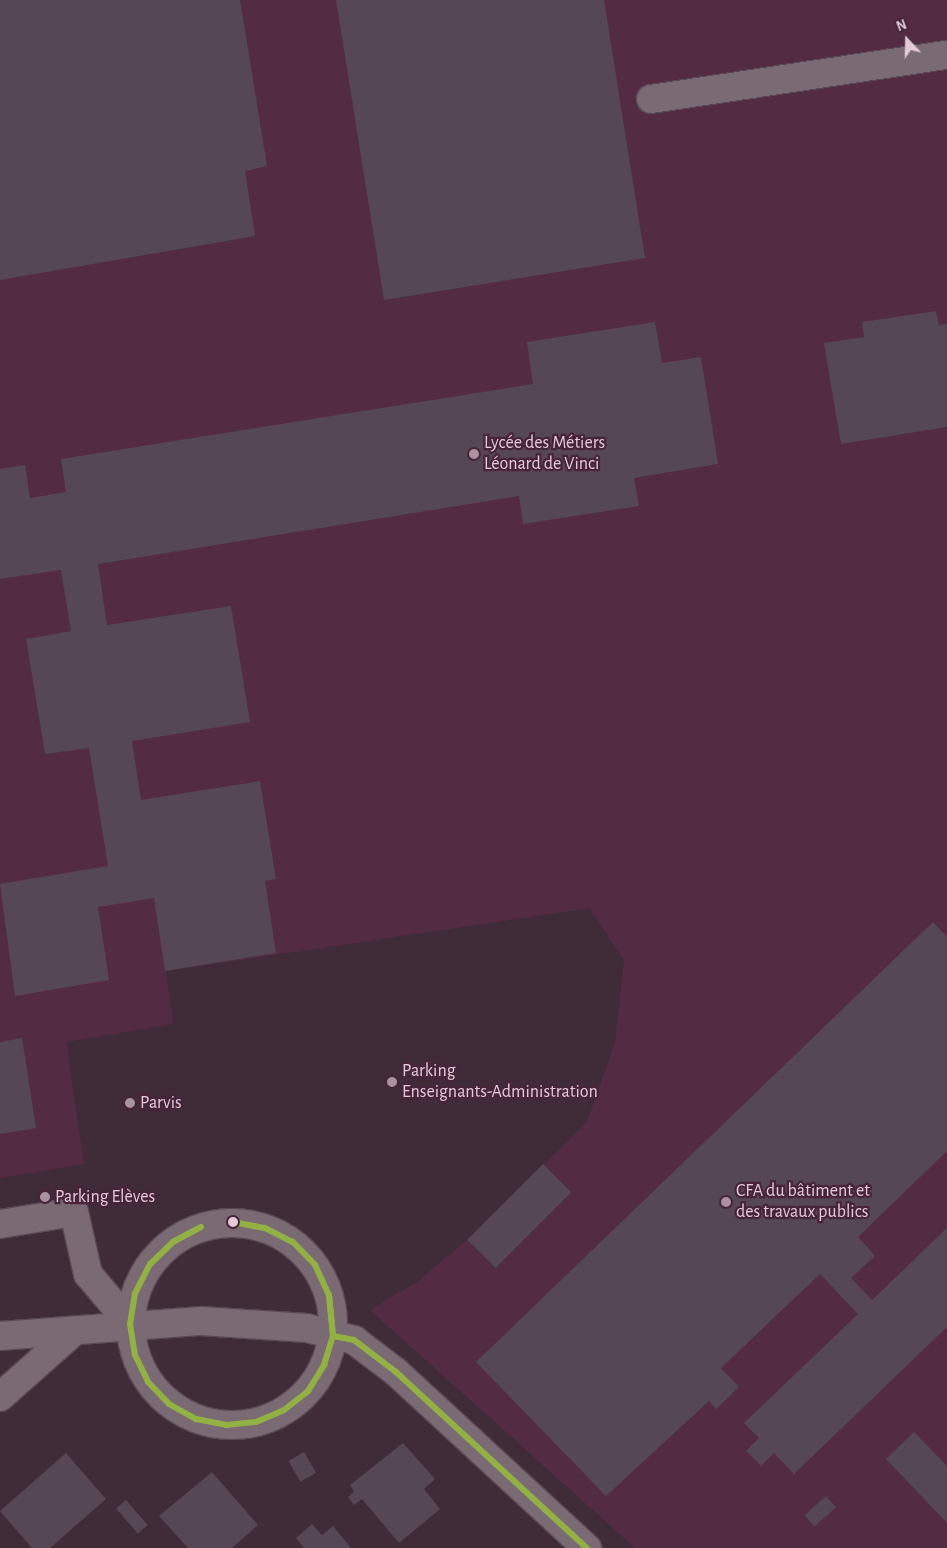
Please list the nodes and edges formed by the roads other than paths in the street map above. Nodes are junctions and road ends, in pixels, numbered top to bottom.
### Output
1 (947, 55) edge
2 (651, 99) dead end
3 (0, 1224) edge
4 (130, 1324) junction
5 (72, 1332) junction
6 (0, 1336) edge
7 (333, 1336) junction
8 (0, 1397) edge
9 (587, 1548) edge

1 - 2 street
3 - 4 street
4 - 5 street
4 - 7 street
4 - 7 street
4 - 7 street
5 - 6 street
5 - 8 street
7 - 9 street

